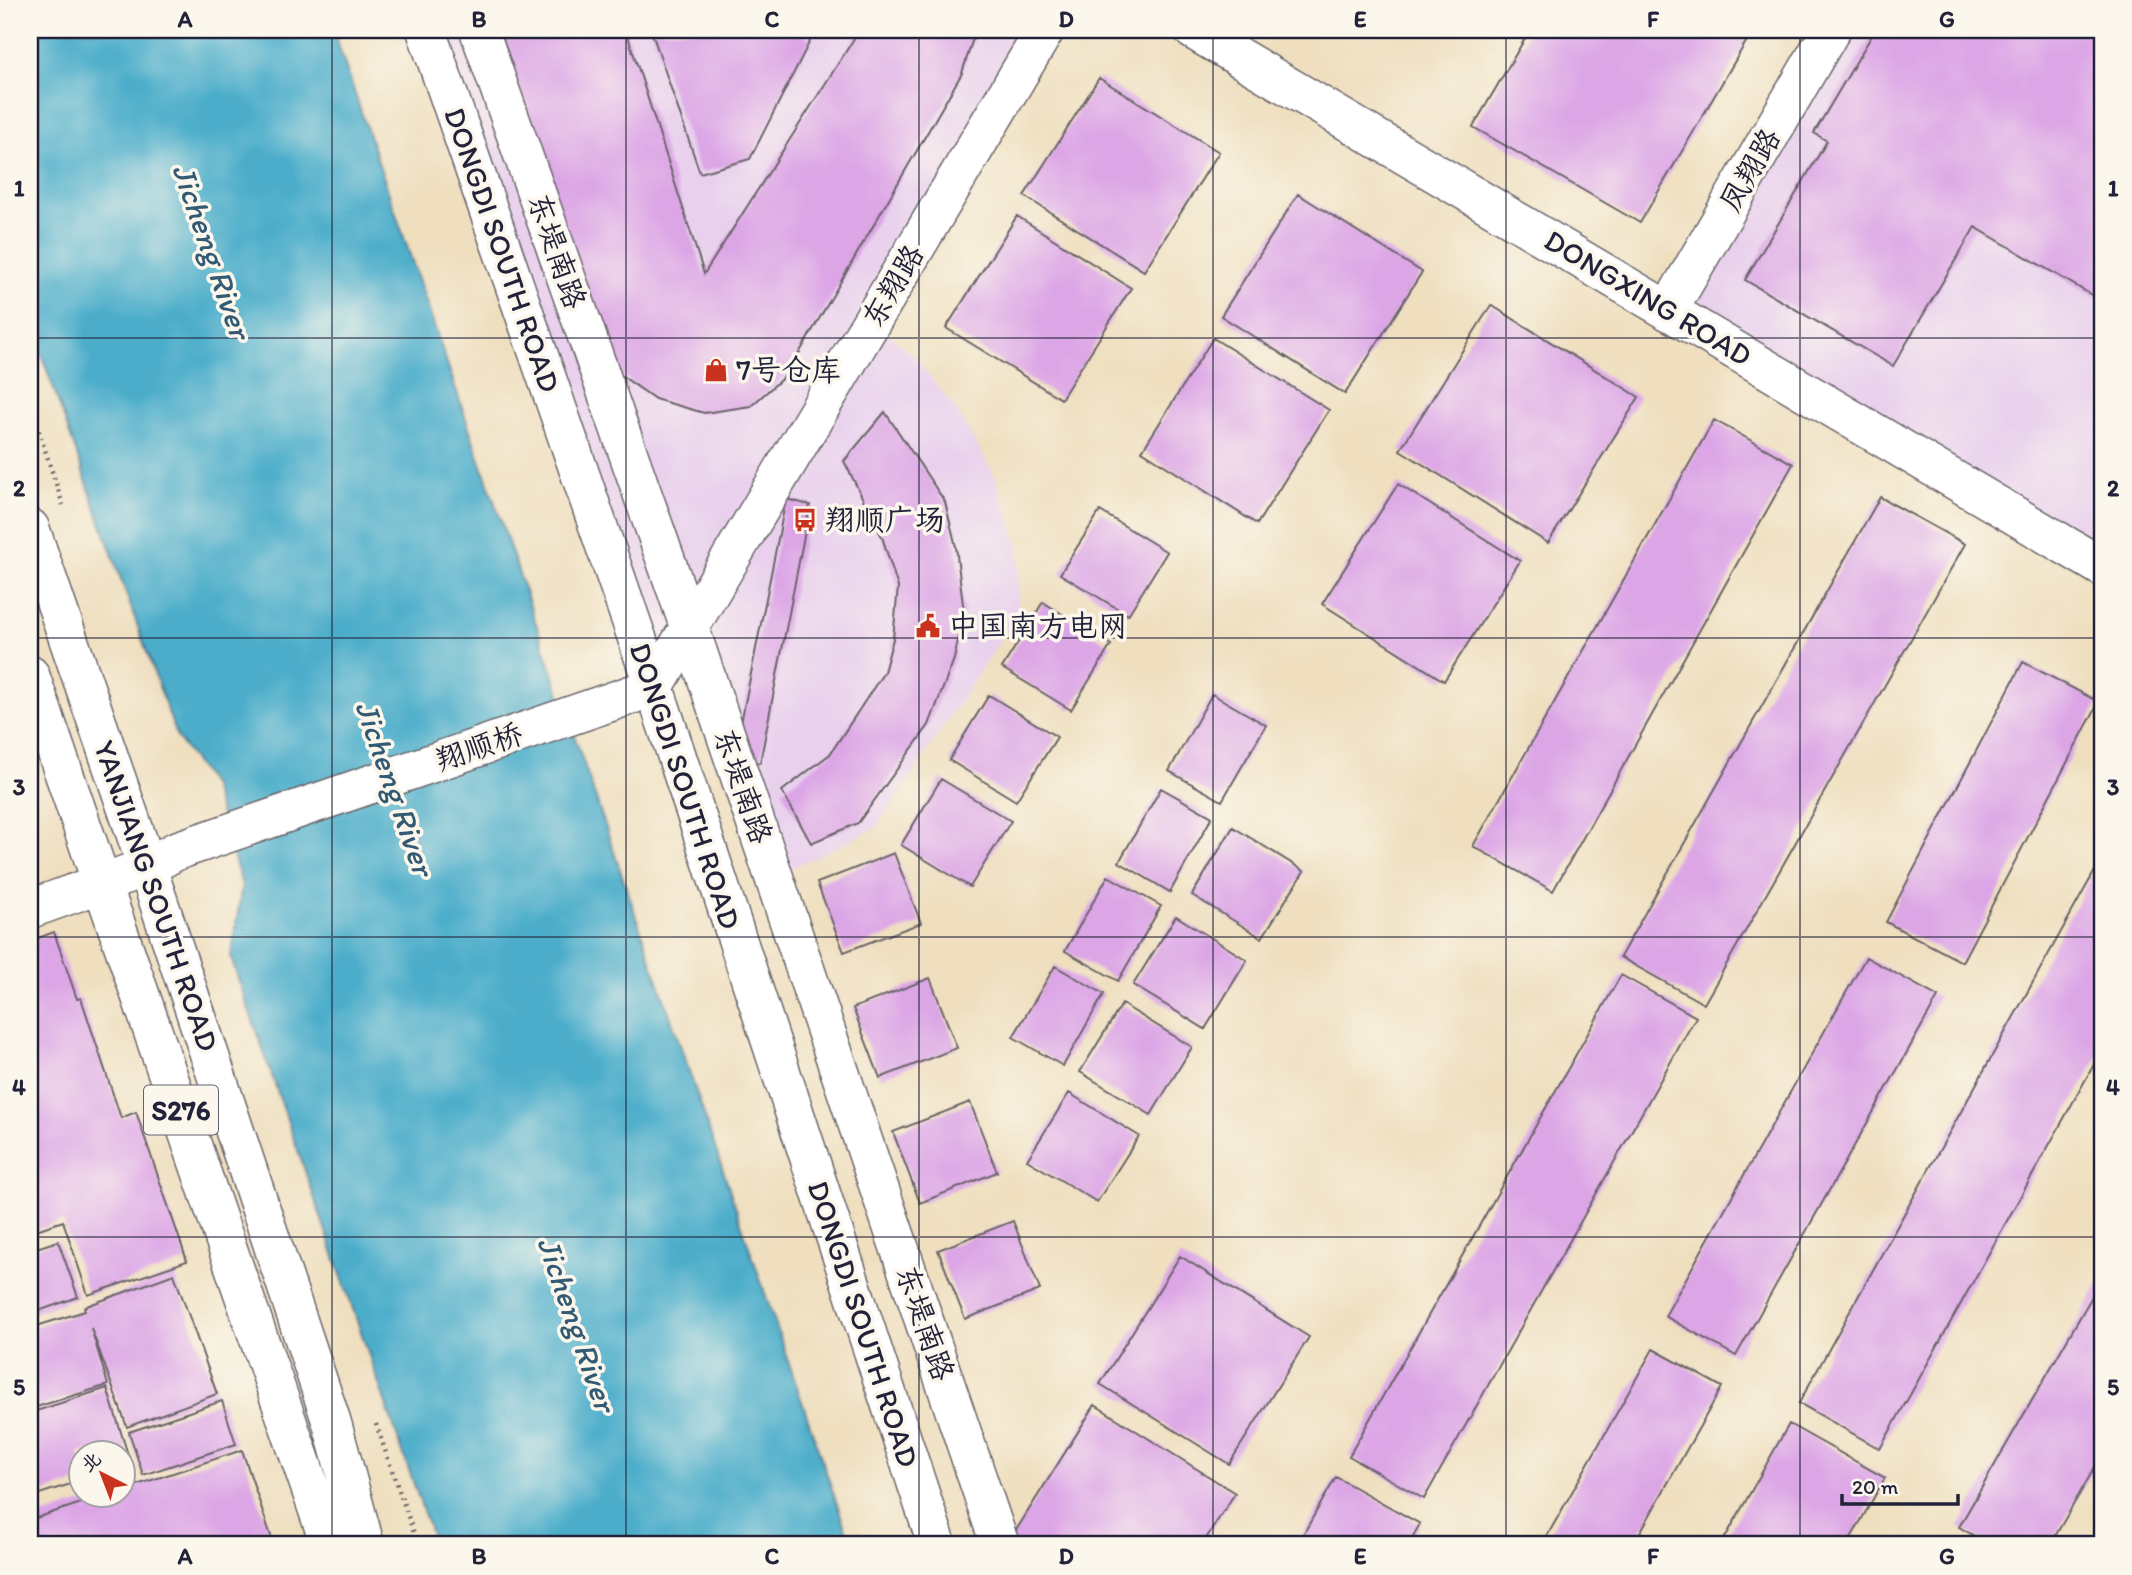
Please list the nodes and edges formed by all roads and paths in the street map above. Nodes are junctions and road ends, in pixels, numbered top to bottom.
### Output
1 (426, 30) edge
2 (479, 30) edge
3 (1045, 30) edge
4 (1193, 30) edge
5 (1831, 30) edge
6 (1668, 311) junction
7 (30, 528) edge
8 (2102, 567) edge
9 (690, 629) junction
10 (30, 676) edge
11 (654, 687) junction
12 (147, 867) junction
13 (102, 884) junction
14 (30, 909) edge
15 (330, 1545) edge
16 (365, 1545) edge
17 (937, 1545) edge
18 (1000, 1545) edge

1 - 11 main road, DONGDI SOUTH ROAD
2 - 9 main road, 东堤南路
3 - 9 main road, 东翔路
4 - 6 main road, DONGXING ROAD
5 - 6 main road, 凤翔路
6 - 8 main road, DONGXING ROAD
7 - 12 main road, YANJIANG SOUTH ROAD / S276
9 - 11 main road, 东翔路
9 - 18 main road, 东堤南路
10 - 13 main road, YANJIANG SOUTH ROAD / S276
11 - 12 main road, 翔顺桥
11 - 17 main road, DONGDI SOUTH ROAD
12 - 13 main road, 翔顺桥
12 - 16 main road, YANJIANG SOUTH ROAD / S276
13 - 14 main road, 翔顺桥
13 - 15 main road, YANJIANG SOUTH ROAD / S276

